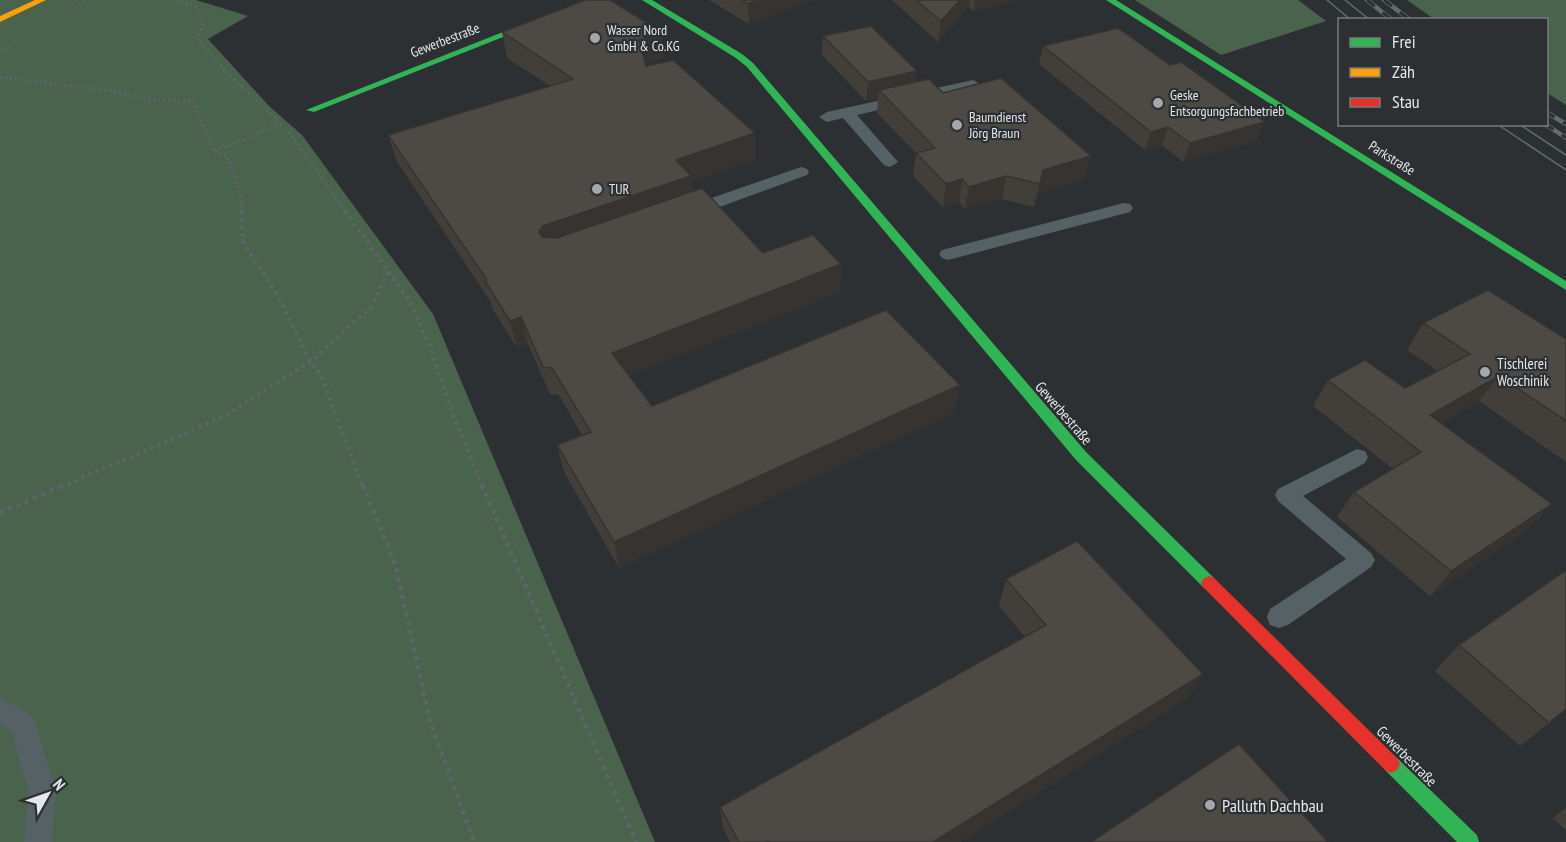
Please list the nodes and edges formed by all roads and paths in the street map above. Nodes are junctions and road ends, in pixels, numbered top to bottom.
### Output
1 (42, 0) edge
2 (176, 0) edge
3 (592, 0) edge
4 (646, 0) edge
5 (1110, 0) edge
6 (0, 19) edge
7 (0, 77) edge
8 (973, 84) edge
9 (311, 111) joint
10 (847, 113) junction
11 (827, 117) dead end
12 (282, 123) junction
13 (214, 152) junction
14 (890, 162) dead end
15 (801, 172) dead end
16 (1124, 208) dead end
17 (668, 219) edge
18 (948, 254) dead end
19 (388, 271) junction
20 (1566, 286) edge
21 (310, 362) junction
22 (1357, 457) dead end
23 (0, 513) edge
24 (1279, 617) dead end
25 (0, 709) edge
26 (38, 842) edge
27 (474, 842) edge
28 (636, 842) edge
29 (1470, 842) edge

1 - 6 street
2 - 12 path
3 - 9 street, Gewerbestraße
4 - 29 street, Gewerbestraße
5 - 20 street, Parkstraße
7 - 13 path
8 - 10 lane
9 - 12 path
10 - 11 lane
10 - 14 lane
12 - 13 path
12 - 19 path
13 - 21 path
15 - 17 lane
16 - 18 lane
19 - 21 path
19 - 28 path
21 - 23 path
21 - 27 path
22 - 24 lane
25 - 26 lane

